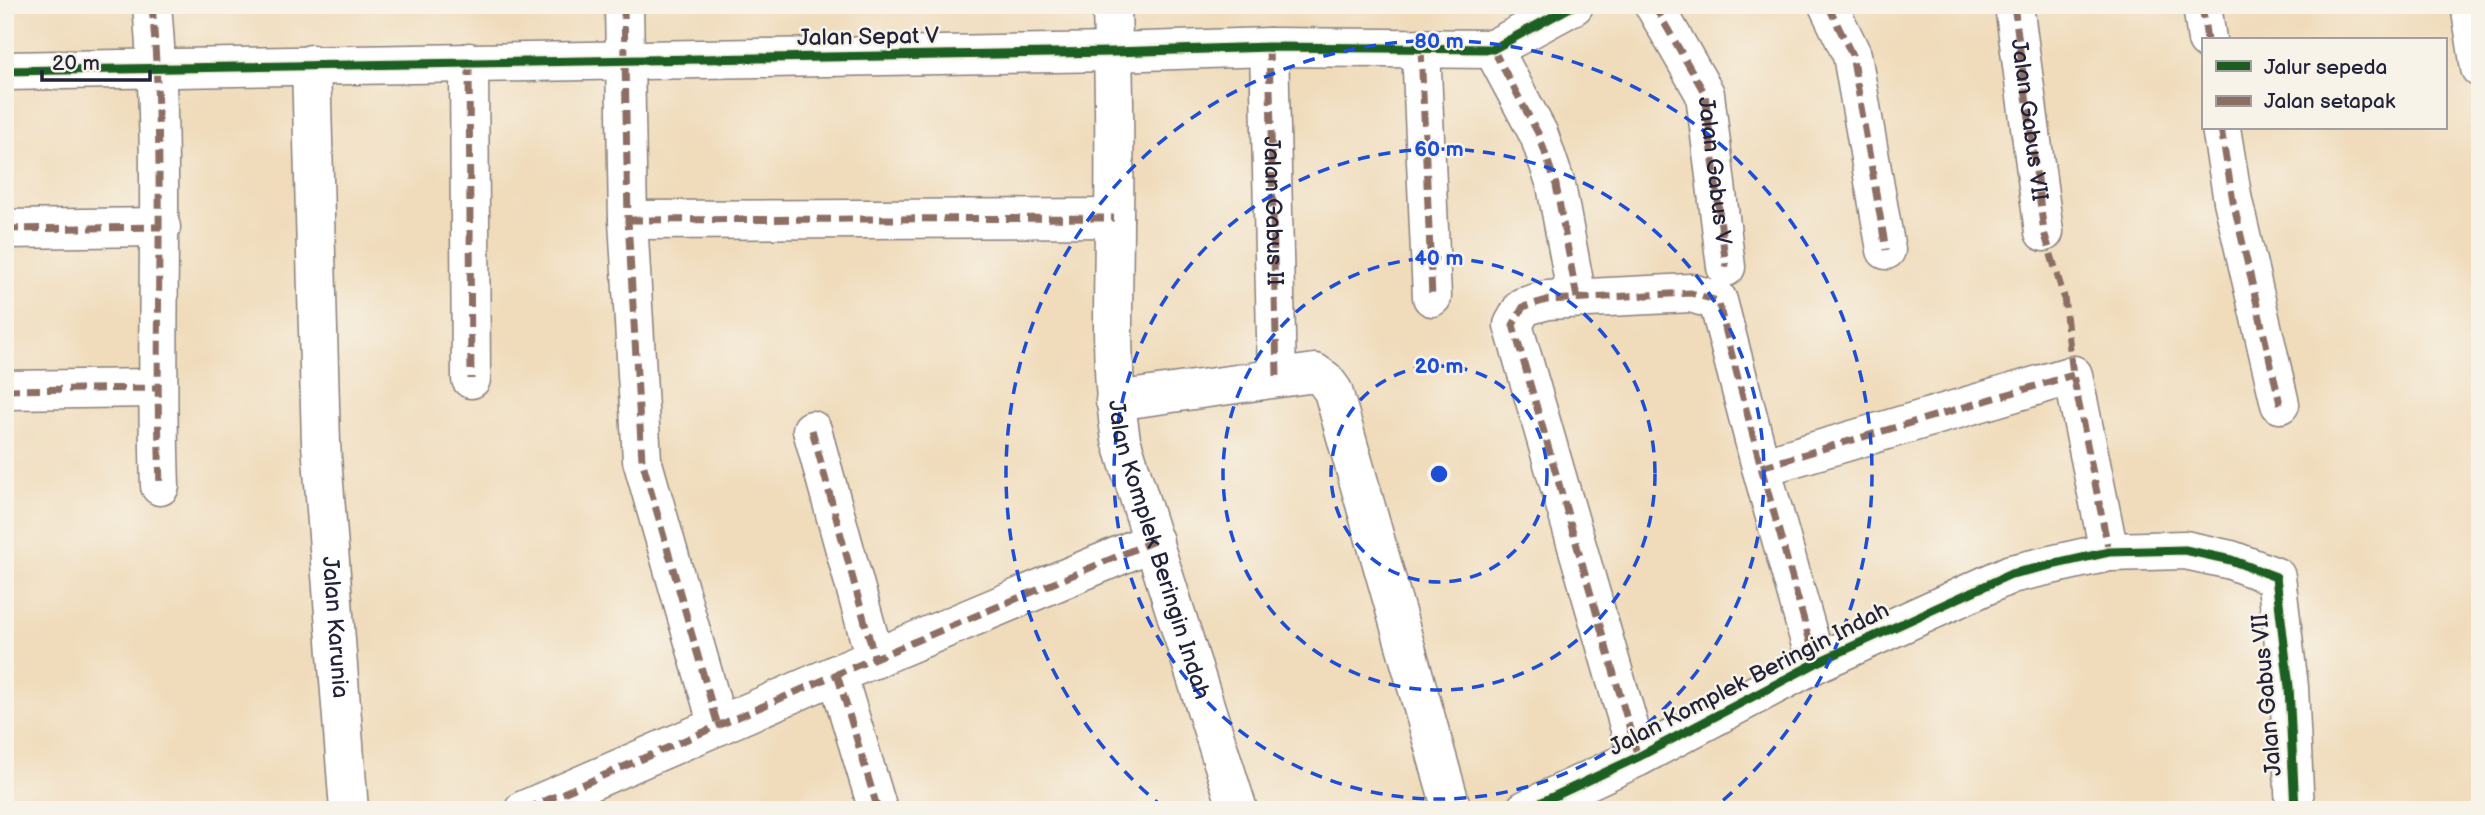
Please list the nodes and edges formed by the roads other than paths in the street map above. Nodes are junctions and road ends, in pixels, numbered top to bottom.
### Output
1 (152, 5) edge
2 (624, 5) edge
3 (1112, 5) edge
4 (1573, 5) edge
5 (1654, 5) edge
6 (1828, 5) edge
7 (2014, 5) edge
8 (2202, 5) edge
9 (2470, 5) edge
10 (2207, 38) edge
11 (1269, 47) junction
12 (1421, 48) junction
13 (1493, 49) junction
14 (1113, 52) junction
15 (624, 60) junction
16 (469, 62) junction
17 (311, 64) junction
18 (158, 67) junction
19 (2480, 68) edge
20 (5, 71) edge
21 (2221, 130) edge
22 (1114, 218) junction
23 (628, 220) junction
24 (161, 227) junction
25 (5, 229) edge
26 (2044, 232) dead end
27 (1886, 250) dead end
28 (1726, 267) dead end
29 (1432, 297) dead end
30 (1577, 298) junction
31 (1277, 377) junction
32 (471, 379) dead end
33 (156, 388) junction
34 (5, 390) edge
35 (1115, 401) junction
36 (2280, 404) dead end
37 (812, 430) dead end
38 (1761, 467) junction
39 (160, 486) dead end
40 (1154, 541) junction
41 (2109, 552) junction
42 (2276, 577) joint
43 (875, 659) junction
44 (1816, 663) junction
45 (837, 674) junction
46 (718, 726) junction
47 (1638, 757) junction
48 (349, 810) edge
49 (524, 810) edge
50 (878, 810) edge
51 (1238, 810) edge
52 (1452, 810) edge
53 (1525, 810) edge
54 (2295, 810) edge

1 - 18 street
2 - 15 street
3 - 14 street
4 - 13 street
5 - 28 street, Jalan Gabus V
6 - 27 street
7 - 26 street, Jalan Gabus VII
8 - 10 street
9 - 19 street
11 - 12 street, Jalan Sepat V
11 - 14 street, Jalan Sepat V
11 - 31 street, Jalan Gabus II
12 - 13 street, Jalan Sepat V
12 - 29 street
13 - 30 street
14 - 15 street, Jalan Sepat V
14 - 22 street
15 - 16 street, Jalan Sepat V
15 - 23 street
16 - 17 street, Jalan Sepat V
16 - 32 street
17 - 18 street, Jalan Sepat V
17 - 48 street, Jalan Karunia
18 - 20 street, Jalan Sepat V
18 - 24 street
21 - 36 street
22 - 23 street
22 - 35 street
23 - 46 street
24 - 25 street
24 - 33 street
30 - 38 street, Jalan Komplek Beringin Indah
30 - 47 street, Jalan Komplek Beringin Indah
31 - 35 street, Jalan Komplek Beringin Indah
31 - 52 street, Jalan Komplek Beringin Indah
33 - 34 street
33 - 39 street
35 - 40 street, Jalan Komplek Beringin Indah
37 - 43 street
38 - 41 street
38 - 44 street, Jalan Komplek Beringin Indah
40 - 43 street
40 - 51 street, Jalan Komplek Beringin Indah
41 - 42 street, Jalan Komplek Beringin Indah
41 - 44 street, Jalan Komplek Beringin Indah
42 - 54 street, Jalan Gabus VII
43 - 45 street
44 - 47 street, Jalan Komplek Beringin Indah
45 - 46 street
45 - 50 street
46 - 49 street
47 - 53 street, Jalan Komplek Beringin Indah

